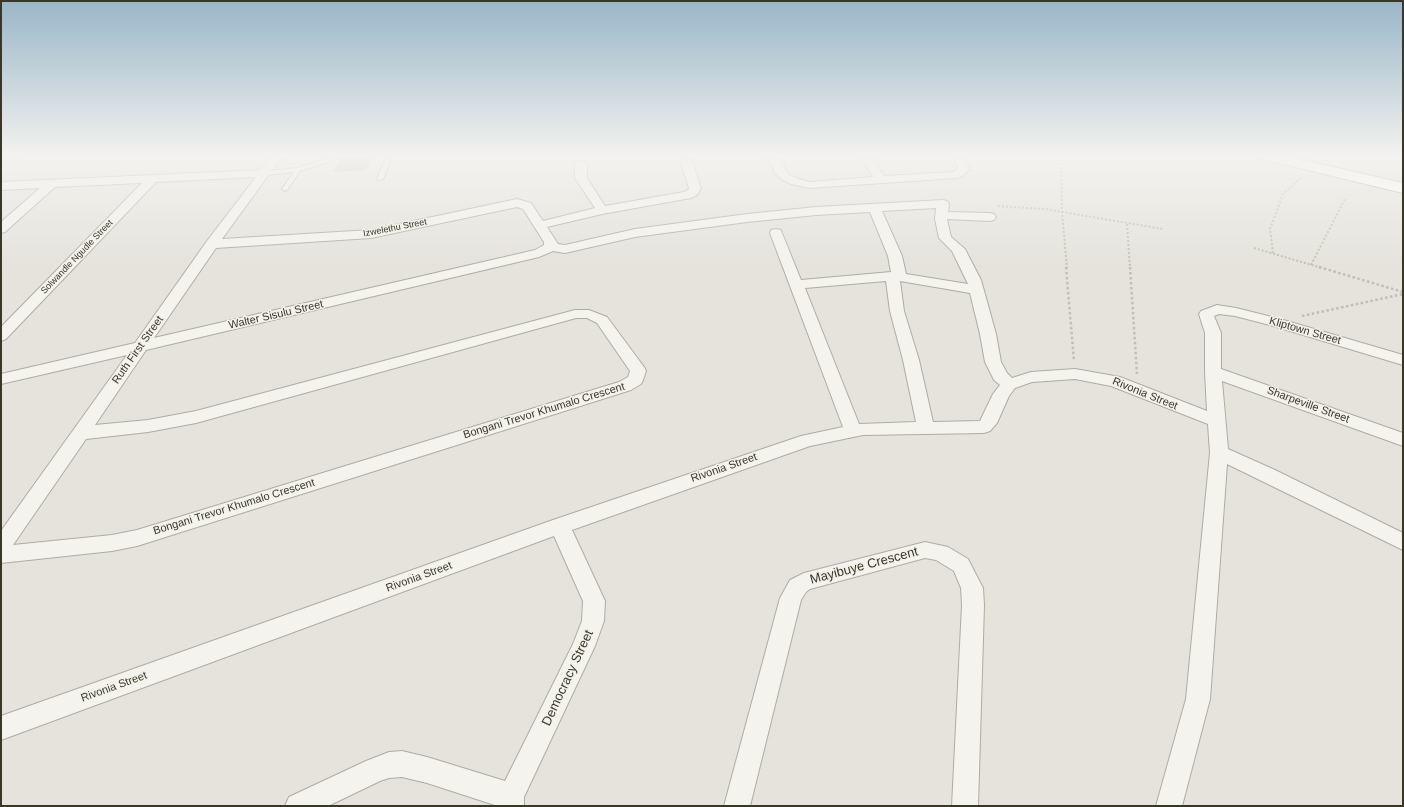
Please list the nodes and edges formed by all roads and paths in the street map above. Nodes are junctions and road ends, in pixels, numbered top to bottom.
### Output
1 (41, 193) edge
2 (139, 193) edge
3 (251, 193) edge
4 (591, 193) edge
5 (691, 193) edge
6 (1062, 193) edge
7 (1285, 193) edge
8 (1344, 199) dead end
9 (997, 206) dead end
10 (874, 207) junction
11 (602, 210) junction
12 (1062, 212) junction
13 (942, 215) junction
14 (990, 217) dead end
15 (1127, 224) junction
16 (540, 225) junction
17 (1, 229) edge
18 (1163, 229) dead end
19 (776, 233) dead end
20 (212, 244) junction
21 (551, 247) junction
22 (1254, 248) dead end
23 (1273, 254) junction
24 (1311, 265) junction
25 (896, 276) junction
26 (796, 285) junction
27 (977, 290) junction
28 (1403, 293) edge
29 (1275, 322) junction
30 (1, 336) edge
31 (140, 347) junction
32 (1403, 360) edge
33 (1213, 372) junction
34 (1074, 374) junction
35 (1, 379) edge
36 (1009, 384) junction
37 (1138, 391) junction
38 (1217, 421) junction
39 (926, 428) junction
40 (854, 431) junction
41 (81, 433) junction
42 (1403, 440) edge
43 (1219, 453) junction
44 (560, 526) junction
45 (1403, 542) edge
46 (1, 547) edge
47 (1, 555) edge
48 (1, 728) edge
49 (511, 801) edge
50 (298, 806) edge
51 (737, 806) edge
52 (965, 806) edge
53 (1169, 806) edge

1 - 17 street
2 - 30 street, Solwandle Ngudle Street
3 - 20 street, Ruth First Street
4 - 11 street
5 - 11 street
6 - 12 path
7 - 23 path
8 - 24 path
9 - 12 path
10 - 13 street
10 - 21 street
10 - 25 street
11 - 16 street
12 - 15 path
12 - 34 path
13 - 14 street
13 - 27 street
15 - 18 path
15 - 37 path
16 - 20 street, Izwelethu Street
16 - 21 street, Izwelethu Street
19 - 26 street
20 - 31 street, Ruth First Street
21 - 31 street, Walter Sisulu Street
22 - 23 path
23 - 24 path
24 - 28 path
25 - 26 street
25 - 27 street
25 - 39 street
26 - 40 street
27 - 36 street
28 - 29 path
29 - 32 street, Kliptown Street
29 - 33 street, Kliptown Street
31 - 35 street, Walter Sisulu Street
31 - 41 street, Ruth First Street
33 - 38 street
33 - 42 street, Sharpeville Street
34 - 36 street, Rivonia Street
34 - 37 street, Rivonia Street
36 - 39 street, Rivonia Street
37 - 38 street, Rivonia Street
38 - 43 street
39 - 40 street, Rivonia Street
40 - 44 street, Rivonia Street
41 - 46 street, Ruth First Street
41 - 47 street, Bongani Trevor Khumalo Crescent
43 - 45 street
43 - 53 street
44 - 48 street, Rivonia Street
44 - 49 street, Democracy Street
49 - 50 street
51 - 52 street, Mayibuye Crescent

